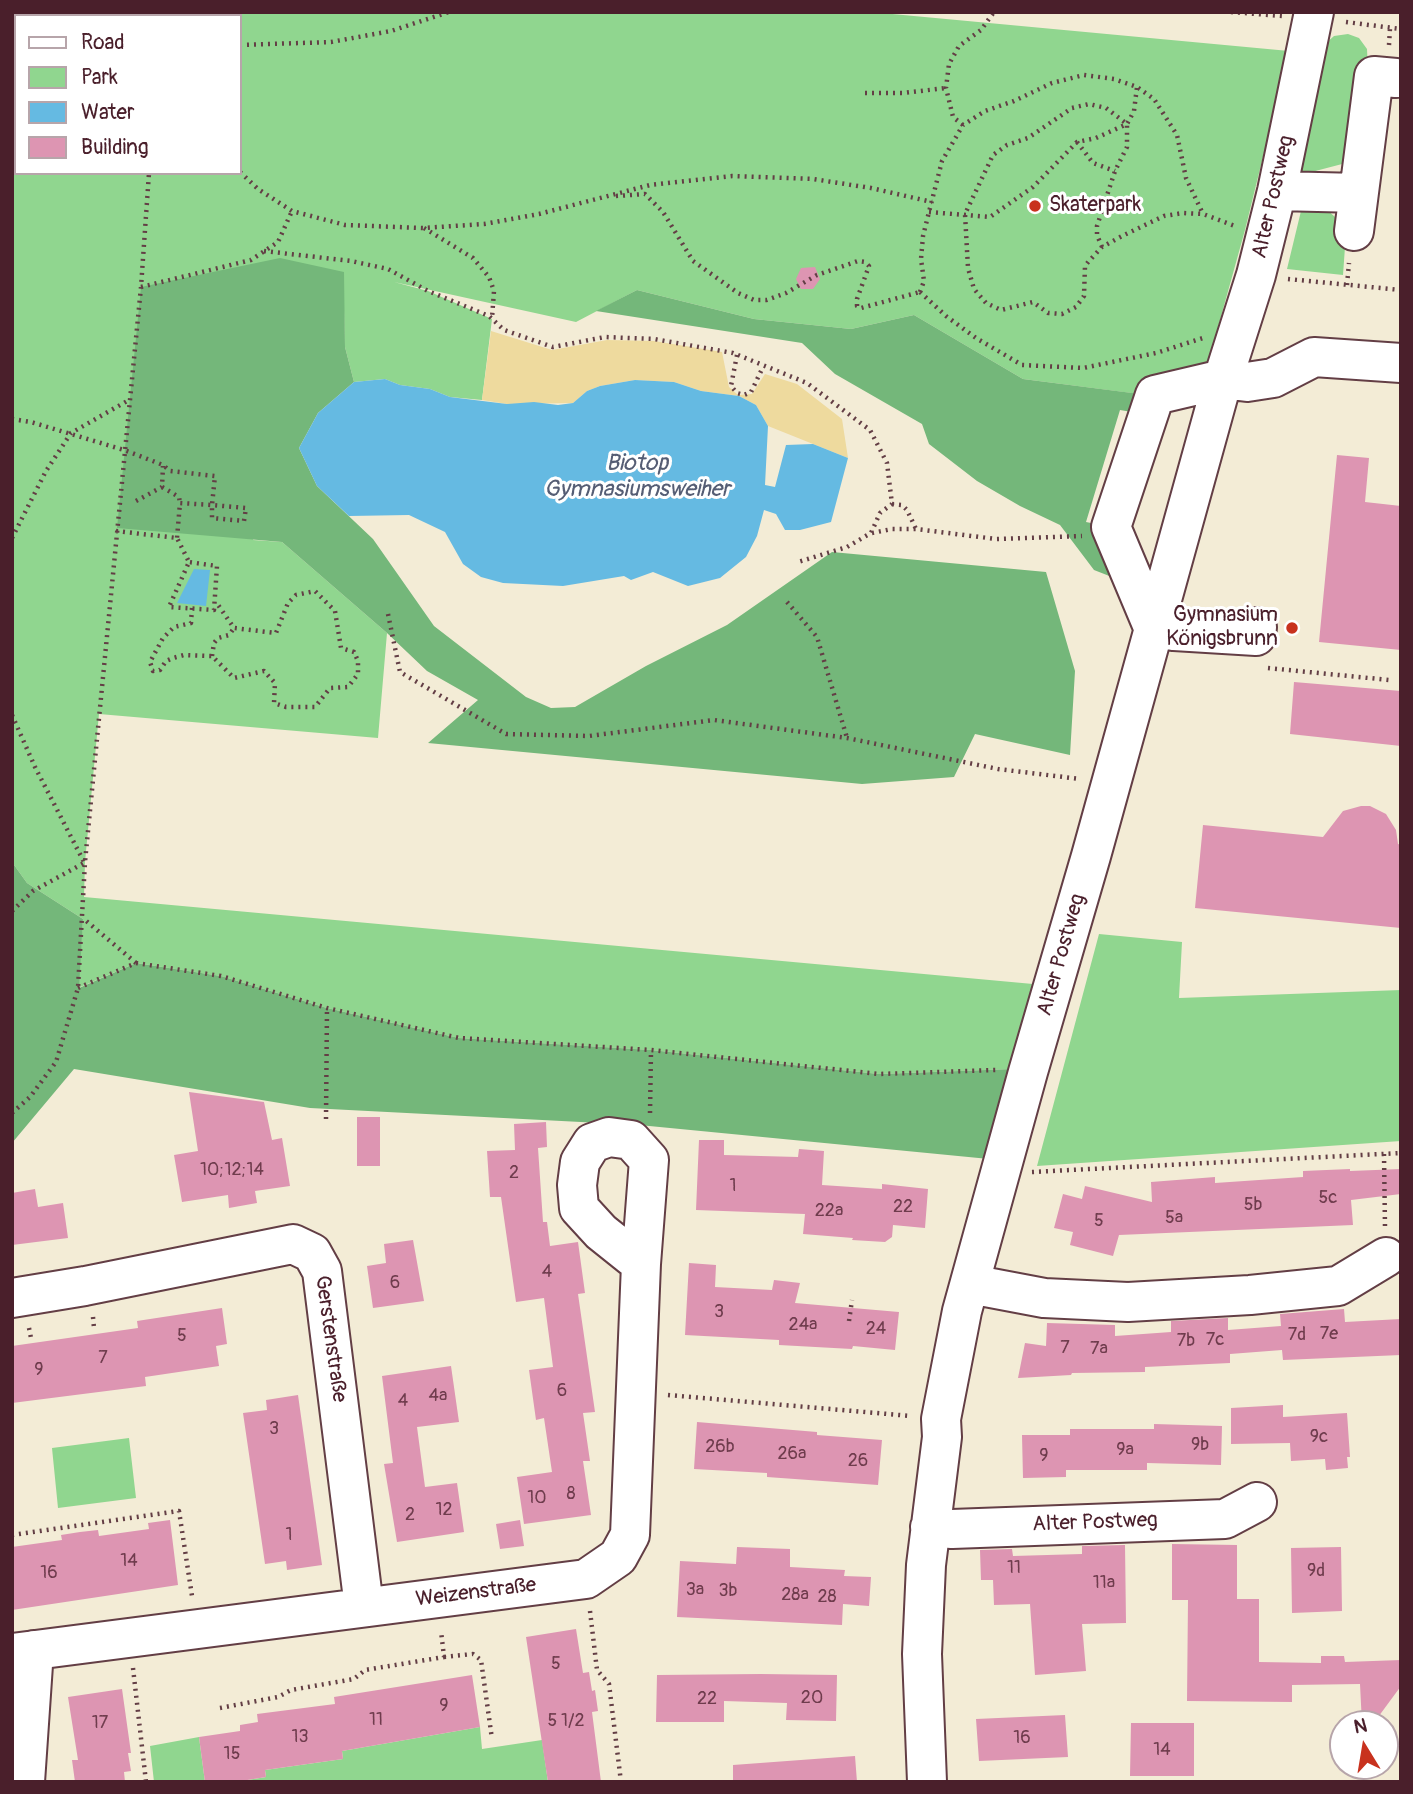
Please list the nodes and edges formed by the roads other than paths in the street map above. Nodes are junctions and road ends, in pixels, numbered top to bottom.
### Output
1 (1314, 15) edge
2 (1396, 78) dead end
3 (1277, 191) junction
4 (1359, 193) junction
5 (1352, 248) road end
6 (1401, 363) edge
7 (1223, 379) junction
8 (1153, 626) junction
9 (1257, 627) dead end
10 (1386, 1257) road end
11 (641, 1264) junction
12 (970, 1284) junction
13 (12, 1298) edge
14 (1256, 1502) dead end
15 (930, 1527) junction
16 (364, 1607) junction
17 (23, 1651) edge
18 (25, 1782) edge
19 (927, 1782) edge

1 - 3 street, Alter Postweg
2 - 4 street
3 - 4 street
3 - 7 street, Alter Postweg
4 - 5 street
6 - 7 street
7 - 8 street, Alter Postweg
7 - 8 street
8 - 9 street
8 - 12 street, Alter Postweg
10 - 12 street
11 - 11 street, Weizenstraße
11 - 16 street, Weizenstraße
12 - 15 street, Alter Postweg
13 - 16 street, Gerstenstraße
14 - 15 street, Alter Postweg
15 - 19 street, Alter Postweg
16 - 17 street, Weizenstraße
17 - 18 street, Weizenstraße

